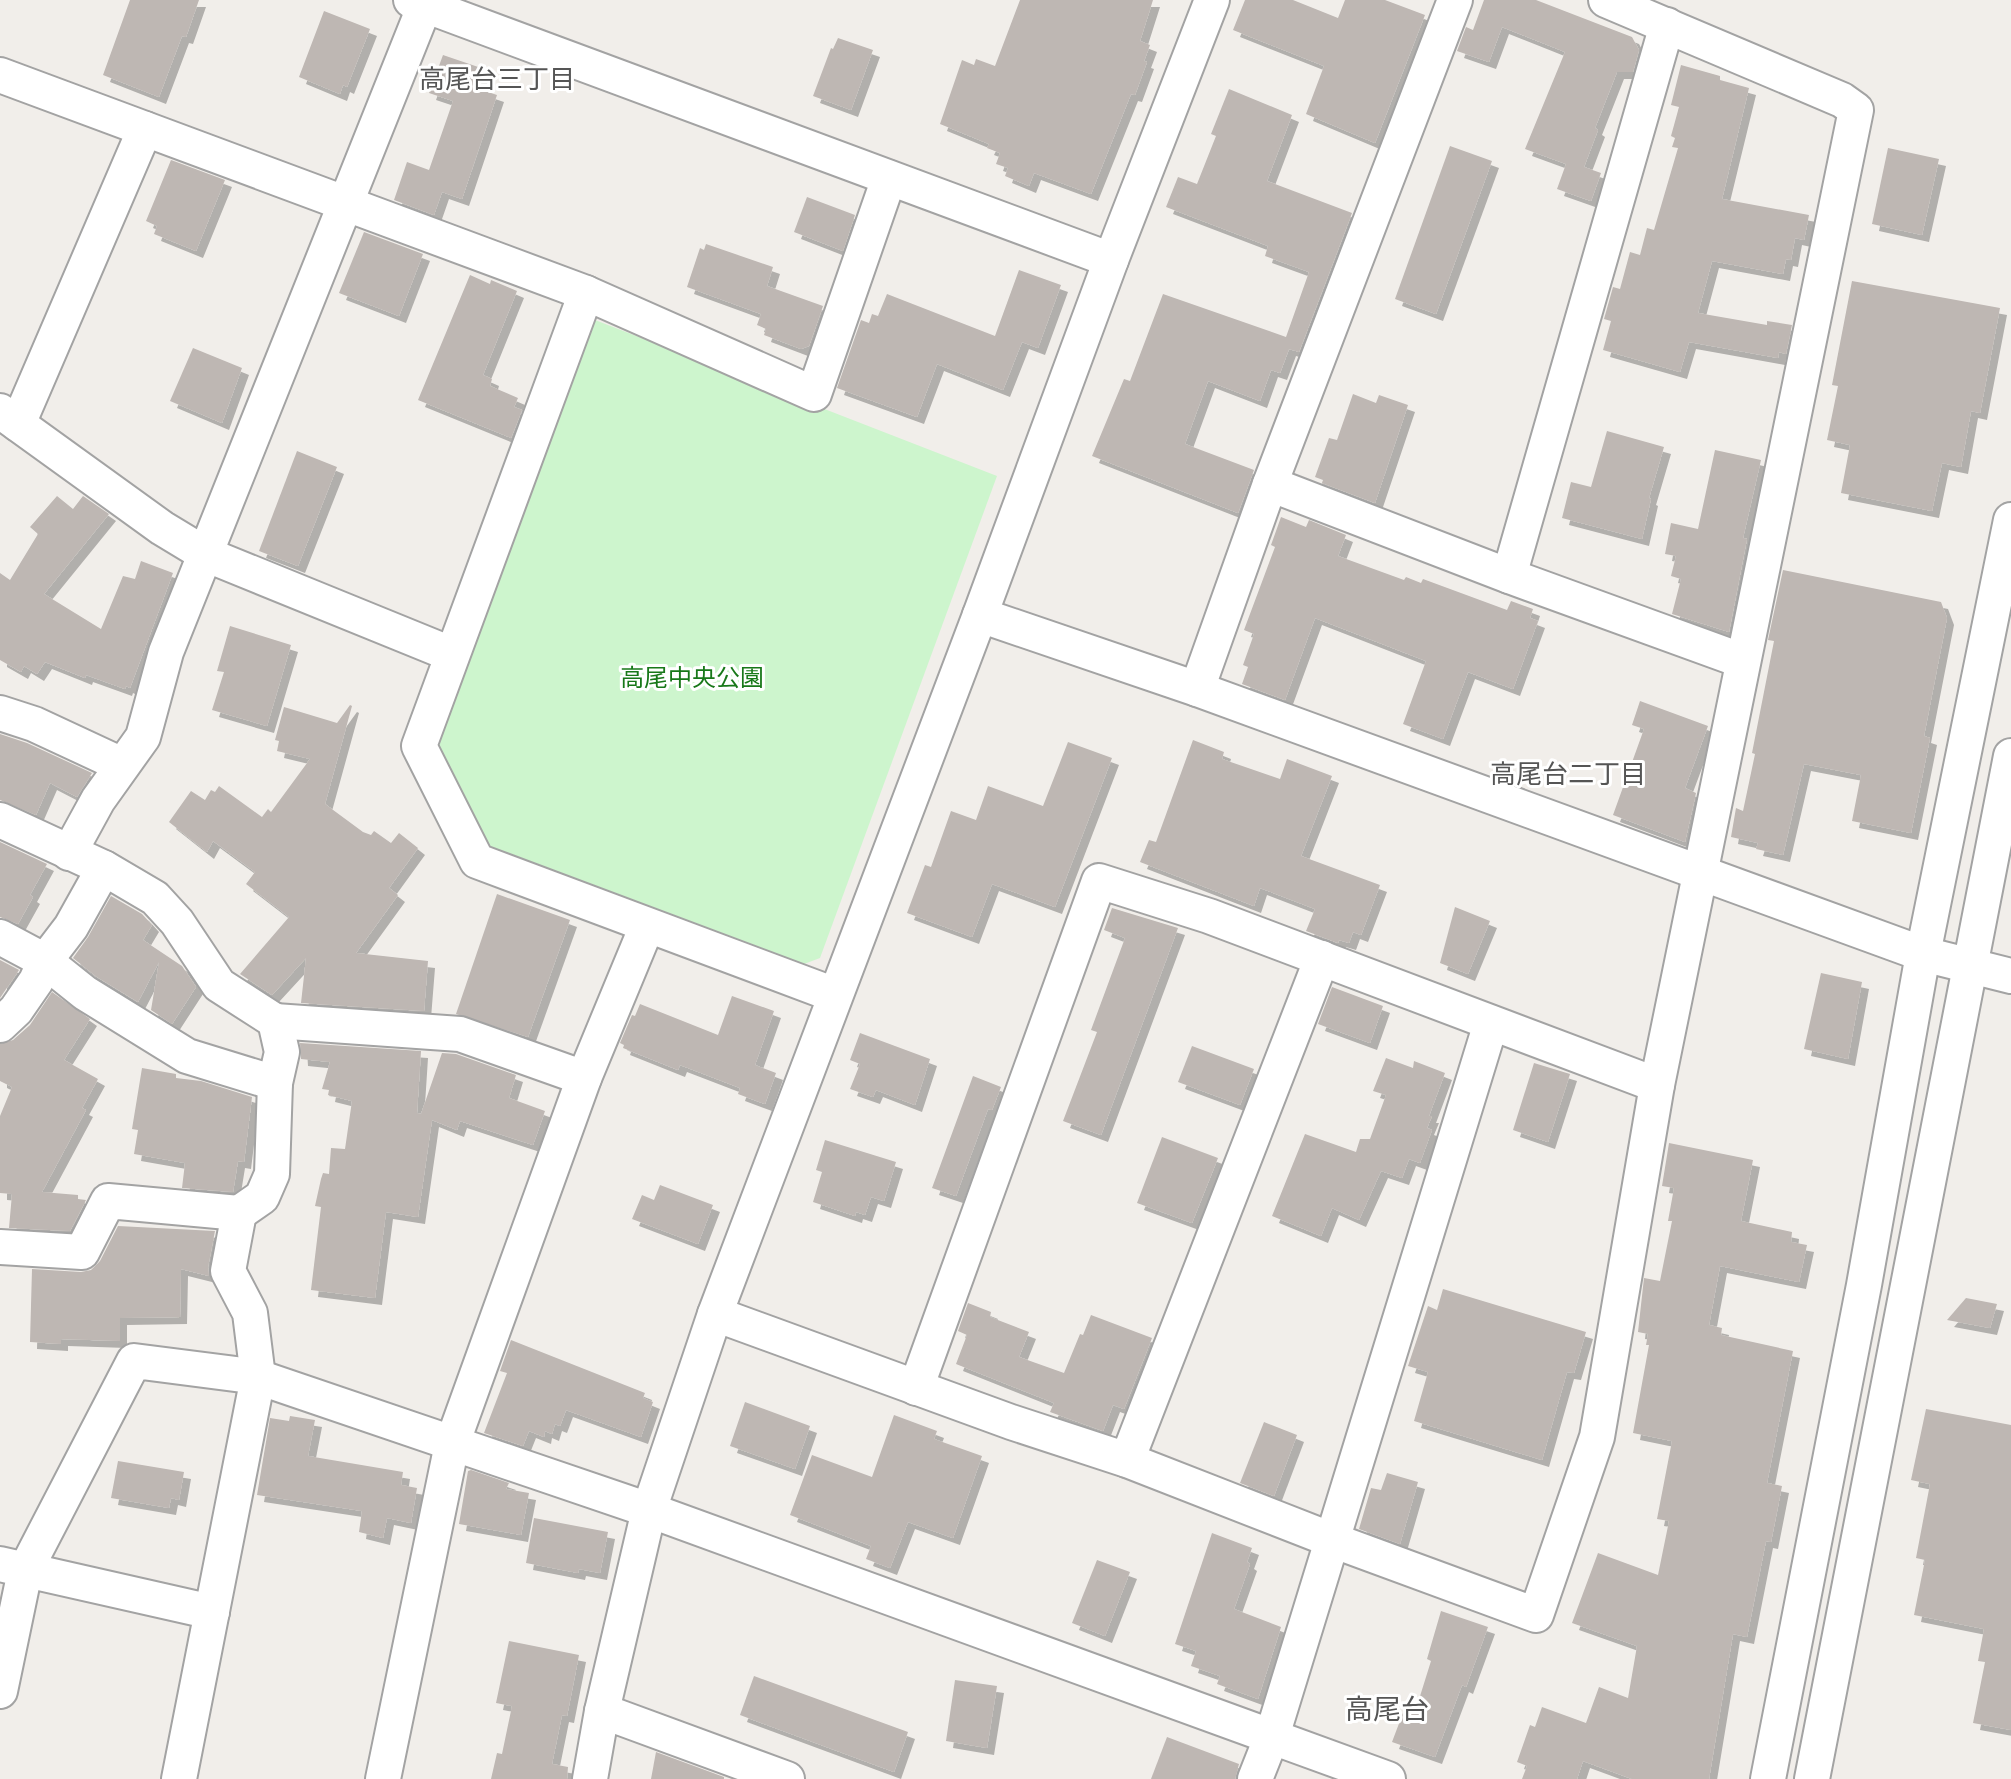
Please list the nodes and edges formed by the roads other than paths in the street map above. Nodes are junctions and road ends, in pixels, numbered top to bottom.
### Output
1 (1212, 0) edge
2 (1455, 0) edge
3 (1606, 0) edge
4 (421, 2) edge
5 (1667, 25) junction
6 (0, 75) edge
7 (145, 129) junction
8 (889, 178) junction
9 (345, 204) junction
10 (1111, 260) junction
11 (586, 293) junction
12 (9, 418) edge
13 (1270, 484) junction
14 (2011, 520) edge
15 (205, 554) junction
16 (1509, 576) junction
17 (980, 615) junction
18 (451, 654) junction
19 (1743, 661) junction
20 (1197, 689) junction
21 (0, 713) edge
22 (2011, 756) edge
23 (122, 765) junction
24 (0, 820) edge
25 (69, 853) junction
26 (104, 868) junction
27 (1702, 871) junction
28 (647, 926) junction
29 (0, 937) edge
30 (1923, 954) junction
31 (1322, 958) junction
32 (45, 961) junction
33 (1970, 967) junction
34 (2011, 976) edge
35 (835, 995) junction
36 (275, 1021) junction
37 (1491, 1023) junction
38 (0, 1025) edge
39 (584, 1078) junction
40 (275, 1083) junction
41 (1657, 1085) junction
42 (239, 1213) junction
43 (0, 1247) edge
44 (715, 1314) junction
45 (258, 1377) junction
46 (916, 1388) junction
47 (452, 1444) junction
48 (1127, 1460) junction
49 (649, 1510) junction
50 (1332, 1540) junction
51 (12, 1568) edge
52 (212, 1612) junction
53 (0, 1691) edge
54 (602, 1711) junction
55 (1272, 1736) junction
56 (179, 1779) edge
57 (383, 1779) edge
58 (590, 1779) edge
59 (787, 1779) edge
60 (1255, 1779) edge
61 (1388, 1779) edge
62 (1768, 1779) edge
63 (1812, 1779) edge

1 - 10 street
2 - 13 street
3 - 5 street
4 - 8 street
4 - 9 street
5 - 16 street
5 - 19 street
6 - 7 street
7 - 9 street
7 - 12 street
8 - 10 street
8 - 11 street
9 - 11 street
9 - 15 street
10 - 17 street
11 - 18 street
12 - 15 street
13 - 16 street
13 - 20 street
14 - 30 street
15 - 18 street
15 - 23 street
16 - 19 street
17 - 20 street
17 - 35 street
18 - 28 street
19 - 27 street
20 - 27 street
21 - 23 street
22 - 33 street
23 - 25 street
24 - 25 street
25 - 26 street
26 - 32 street
26 - 36 street
27 - 30 street
27 - 41 street
28 - 35 street
28 - 39 street
29 - 32 street
30 - 33 street
30 - 62 street
31 - 37 street
31 - 46 street
31 - 48 street
32 - 38 street
32 - 40 street
33 - 34 street
33 - 63 street
35 - 44 street
36 - 39 street
36 - 40 street
37 - 41 street
37 - 50 street
39 - 47 street
40 - 42 street
41 - 50 street
42 - 43 street
42 - 45 street
44 - 46 street
44 - 49 street
45 - 47 street
45 - 51 street
45 - 52 street
46 - 48 street
47 - 49 street
47 - 57 street
48 - 50 street
49 - 54 street
49 - 55 street
50 - 55 street
51 - 52 street
51 - 53 street
52 - 56 street
54 - 58 street
54 - 59 street
55 - 60 street
55 - 61 street

